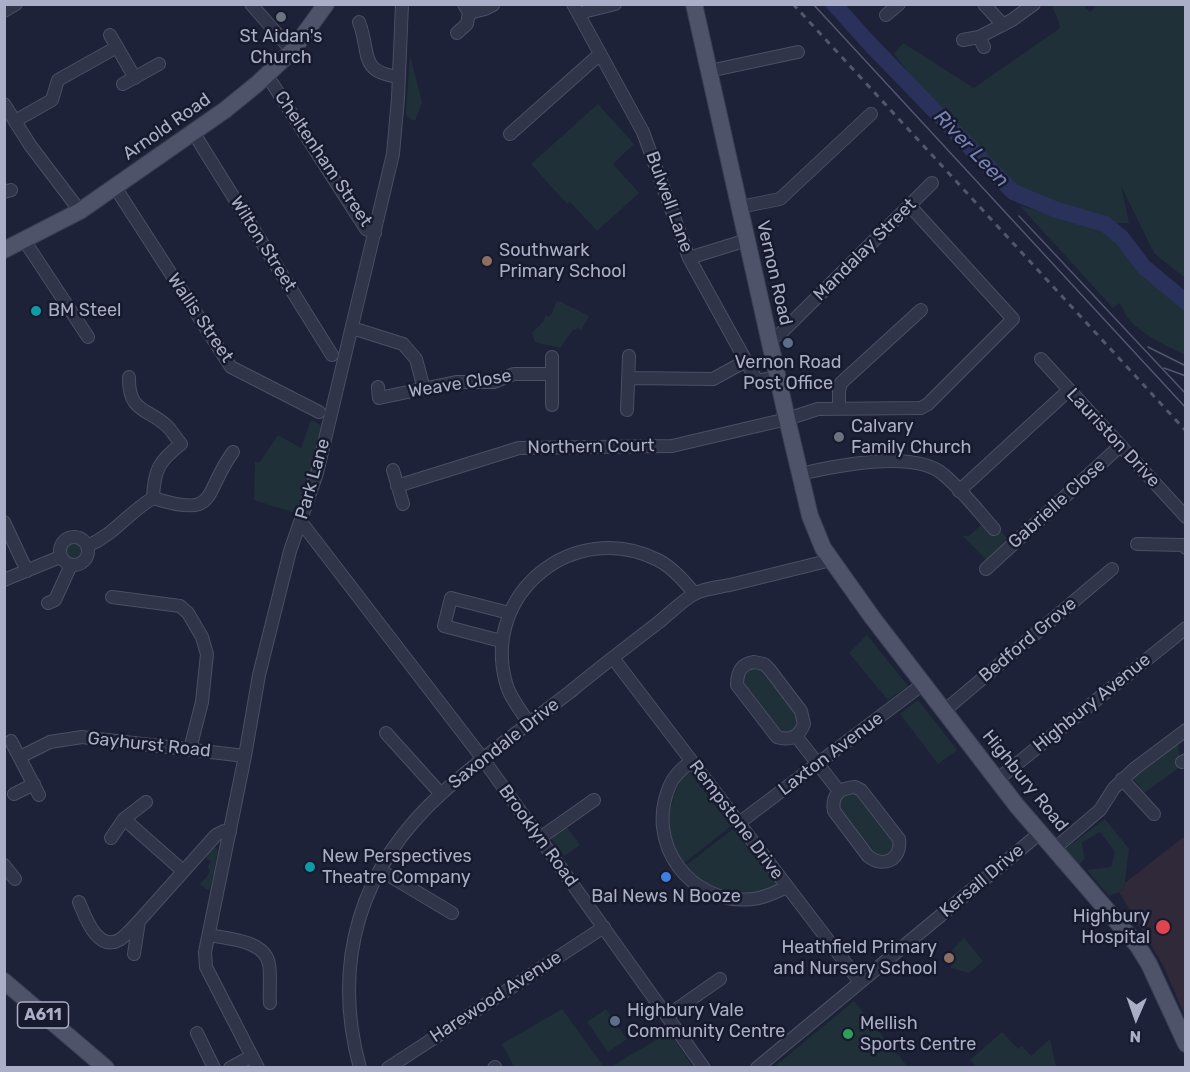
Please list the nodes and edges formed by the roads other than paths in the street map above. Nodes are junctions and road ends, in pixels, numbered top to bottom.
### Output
1 (16, 4) edge
2 (251, 4) edge
3 (326, 4) edge
4 (402, 4) edge
5 (615, 4) edge
6 (694, 4) edge
7 (899, 4) edge
8 (984, 4) edge
9 (1034, 4) edge
10 (493, 5) edge
11 (466, 9) edge
12 (576, 10) edge
13 (4, 11) edge
14 (886, 15) dead end
15 (359, 22) dead end
16 (1003, 25) junction
17 (457, 33) dead end
18 (111, 35) dead end
19 (963, 40) dead end
20 (117, 47) junction
21 (292, 51) junction
22 (798, 52) dead end
23 (600, 54) junction
24 (159, 64) dead end
25 (709, 71) junction
26 (399, 76) junction
27 (135, 78) junction
28 (272, 83) dead end
29 (123, 84) dead end
30 (4, 104) edge
31 (15, 121) junction
32 (868, 122) dead end
33 (193, 132) junction
34 (510, 134) dead end
35 (932, 183) dead end
36 (115, 187) junction
37 (910, 206) junction
38 (740, 207) junction
39 (80, 211) junction
40 (375, 233) junction
41 (24, 240) junction
42 (747, 240) junction
43 (4, 250) edge
44 (689, 258) junction
45 (918, 317) dead end
46 (352, 328) junction
47 (88, 337) dead end
48 (769, 338) junction
49 (332, 355) dead end
50 (629, 356) dead end
51 (552, 357) dead end
52 (1041, 359) dead end
53 (746, 361) junction
54 (552, 374) junction
55 (129, 377) dead end
56 (778, 377) junction
57 (628, 378) junction
58 (378, 387) dead end
59 (424, 389) junction
60 (1069, 390) junction
61 (322, 398) dead end
62 (552, 405) dead end
63 (839, 409) junction
64 (627, 410) dead end
65 (787, 419) junction
66 (1120, 446) junction
67 (234, 452) dead end
68 (393, 470) dead end
69 (800, 474) junction
70 (398, 486) junction
71 (959, 491) junction
72 (153, 498) junction
73 (403, 504) dead end
74 (1185, 517) edge
75 (4, 522) edge
76 (301, 522) junction
77 (994, 529) dead end
78 (1137, 544) dead end
79 (87, 546) junction
80 (1185, 548) edge
81 (827, 554) junction
82 (60, 557) junction
83 (71, 565) junction
84 (993, 567) dead end
85 (1112, 569) dead end
86 (27, 571) junction
87 (4, 580) edge
88 (695, 594) junction
89 (112, 597) dead end
90 (48, 603) dead end
91 (509, 613) junction
92 (1185, 628) edge
93 (501, 641) junction
94 (613, 658) junction
95 (923, 684) junction
96 (944, 711) junction
97 (529, 723) junction
98 (386, 733) dead end
99 (1181, 733) edge
100 (796, 736) junction
101 (11, 741) dead end
102 (1185, 747) edge
103 (190, 749) junction
104 (245, 756) junction
105 (20, 757) junction
106 (483, 759) junction
107 (691, 760) junction
108 (818, 764) junction
109 (998, 779) junction
110 (1122, 779) junction
111 (839, 791) junction
112 (14, 794) dead end
113 (441, 794) junction
114 (594, 800) dead end
115 (146, 802) dead end
116 (1147, 811) dead end
117 (124, 819) junction
118 (739, 823) junction
119 (230, 832) junction
120 (1040, 832) junction
121 (111, 838) dead end
122 (540, 838) junction
123 (1054, 849) junction
124 (4, 865) edge
125 (380, 870) junction
126 (183, 871) junction
127 (15, 879) dead end
128 (788, 887) junction
129 (85, 906) dead end
130 (452, 913) dead end
131 (139, 921) junction
132 (603, 927) junction
133 (209, 935) junction
134 (134, 954) dead end
135 (720, 979) dead end
136 (4, 981) edge
137 (860, 982) junction
138 (270, 1003) dead end
139 (667, 1016) junction
140 (196, 1033) dead end
141 (1185, 1044) edge
142 (255, 1062) edge
143 (106, 1068) edge
144 (214, 1068) edge
145 (230, 1068) edge
146 (360, 1068) edge
147 (388, 1068) edge
148 (704, 1068) edge
149 (757, 1068) edge

1 - 13 street
2 - 21 street
3 - 21 main road, Arnold Road
4 - 26 street, Park Lane
5 - 12 street
6 - 25 main road, Vernon Road
7 - 14 street
8 - 16 street
9 - 16 street
10 - 11 street
11 - 17 street
12 - 23 street, Bulwell Lane
15 - 26 street
16 - 19 street
18 - 20 street
20 - 27 street
20 - 31 street
21 - 33 main road, Arnold Road
22 - 25 street
23 - 34 street
23 - 44 street, Bulwell Lane
24 - 27 street
25 - 38 main road, Vernon Road
26 - 40 street, Park Lane
27 - 29 street
28 - 40 street, Cheltenham Street
30 - 31 street
31 - 39 street
32 - 38 street
33 - 36 main road, Arnold Road
33 - 49 street, Wilton Street
35 - 37 street, Mandalay Street
36 - 39 main road, Arnold Road
36 - 61 street, Wallis Street
37 - 48 street, Mandalay Street
37 - 63 street, Northern Court
38 - 42 main road, Vernon Road
39 - 41 main road, Arnold Road
40 - 46 street, Park Lane
41 - 43 main road, Arnold Road
41 - 47 street
42 - 44 street
42 - 48 main road, Vernon Road
44 - 53 street, Bulwell Lane
45 - 63 street
46 - 59 street
46 - 76 street, Park Lane
48 - 56 main road, Vernon Road
50 - 57 street
51 - 54 street
52 - 60 street, Lauriston Drive
53 - 56 street, Bulwell Lane
53 - 57 street
54 - 59 street, Weave Close
54 - 62 street
55 - 72 street
56 - 65 main road, Vernon Road
57 - 64 street
58 - 59 street, Weave Close
60 - 66 street, Lauriston Drive
60 - 71 street
63 - 65 street, Northern Court
65 - 69 main road, Vernon Road
65 - 70 street, Northern Court
66 - 74 street, Lauriston Drive
66 - 84 street, Gabrielle Close
67 - 72 street
68 - 70 street
69 - 71 street
69 - 81 main road, Vernon Road
70 - 73 street
71 - 77 street
72 - 79 street
75 - 86 street
76 - 104 street, Park Lane
76 - 106 street, Brooklyn Road
78 - 80 street
79 - 82 street
79 - 83 street
81 - 88 street, Saxondale Drive
81 - 95 main road, Highbury Road
82 - 83 street
82 - 86 street
83 - 90 street
85 - 96 street, Bedford Grove
86 - 87 street
88 - 91 street
88 - 94 street, Saxondale Drive
89 - 103 street
91 - 93 street
91 - 93 street
92 - 109 street, Highbury Avenue
93 - 97 street
94 - 97 street, Saxondale Drive
94 - 107 street, Rempstone Drive
95 - 96 main road, Highbury Road
95 - 108 street, Laxton Avenue
96 - 109 main road, Highbury Road
97 - 106 street, Saxondale Drive
98 - 113 street
99 - 102 street
99 - 110 street
100 - 100 street
100 - 108 street
101 - 105 street
103 - 104 street, Gayhurst Road
103 - 105 street, Gayhurst Road
104 - 119 street, Park Lane
105 - 112 street
106 - 113 street, Saxondale Drive
106 - 122 street, Brooklyn Road
107 - 118 street, Rempstone Drive
107 - 128 street
108 - 111 street
108 - 118 street, Laxton Avenue
109 - 120 main road, Highbury Road
110 - 116 street
110 - 123 street
111 - 111 street
113 - 125 street, Saxondale Drive
114 - 122 street
115 - 117 street
117 - 121 street
117 - 126 street
118 - 128 street, Rempstone Drive
119 - 126 street
119 - 133 street, Park Lane
120 - 123 main road, Highbury Road
120 - 137 street, Kersall Drive
122 - 132 street, Brooklyn Road
123 - 141 main road, Highbury Road
124 - 127 street
125 - 130 street
125 - 146 street, Saxondale Drive
126 - 131 street
128 - 137 street, Rempstone Drive
129 - 131 street
131 - 134 street
132 - 139 street, Brooklyn Road
132 - 147 street, Harewood Avenue
133 - 138 street
133 - 142 street, Park Lane
135 - 139 street
136 - 143 main road, A611
137 - 149 street, Kersall Drive
139 - 148 street, Brooklyn Road
140 - 144 street
142 - 145 street

